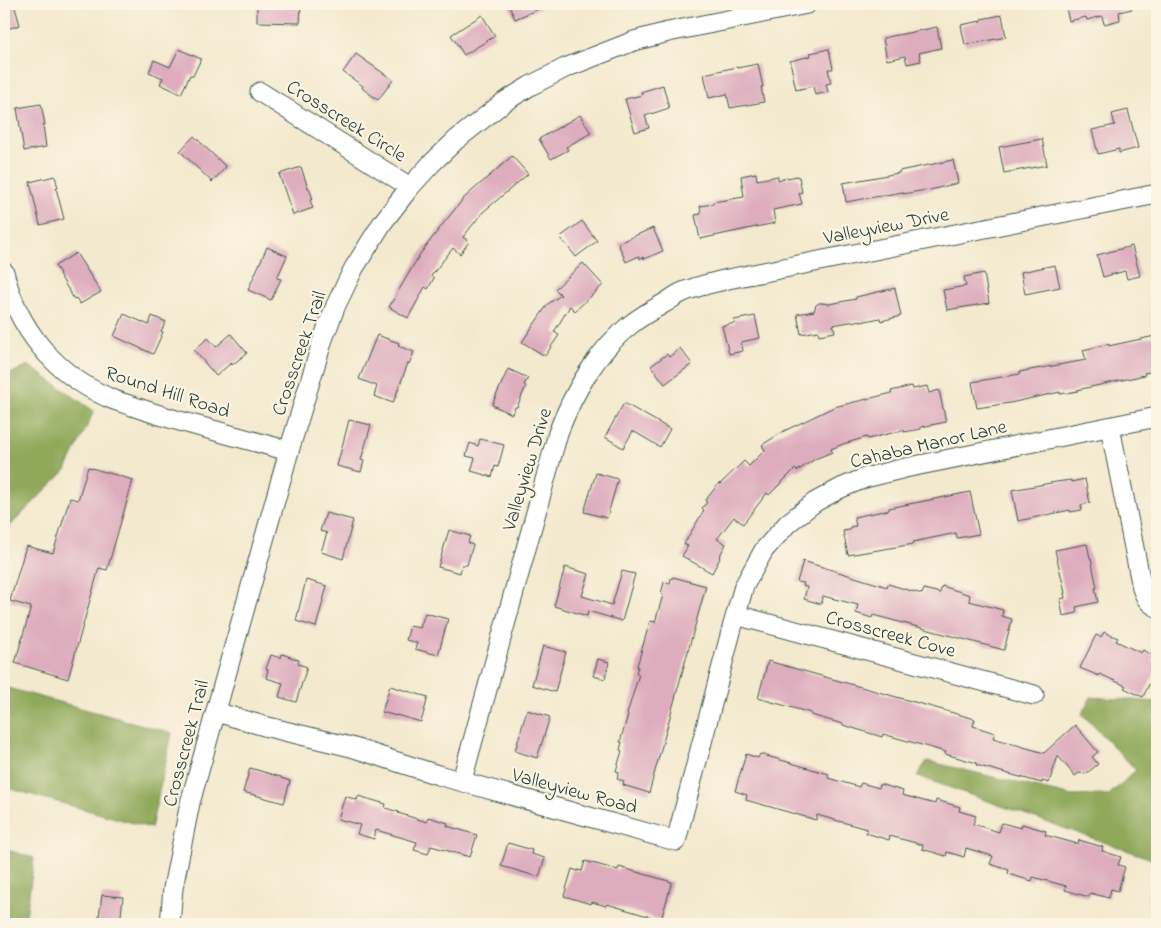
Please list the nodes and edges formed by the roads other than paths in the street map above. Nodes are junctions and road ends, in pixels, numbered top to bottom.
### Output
1 (807, 4) edge
2 (260, 92) dead end
3 (410, 187) junction
4 (1157, 194) edge
5 (4, 272) edge
6 (1157, 417) edge
7 (1110, 427) junction
8 (290, 451) junction
9 (1155, 606) edge
10 (736, 615) junction
11 (1034, 695) dead end
12 (216, 712) junction
13 (462, 780) junction
14 (676, 841) joint
15 (170, 924) edge

1 - 3 street, Crosscreek Trail
2 - 3 street, Crosscreek Circle
3 - 8 street, Crosscreek Trail
4 - 13 street, Valleyview Drive
5 - 8 street, Round Hill Road
6 - 7 street, Cahaba Manor Lane
7 - 9 street
7 - 10 street, Cahaba Manor Lane
8 - 12 street, Crosscreek Trail
10 - 11 street, Crosscreek Cove
10 - 14 street, Cahaba Manor Lane
12 - 13 street
12 - 15 street, Crosscreek Trail
13 - 14 street, Valleyview Road

